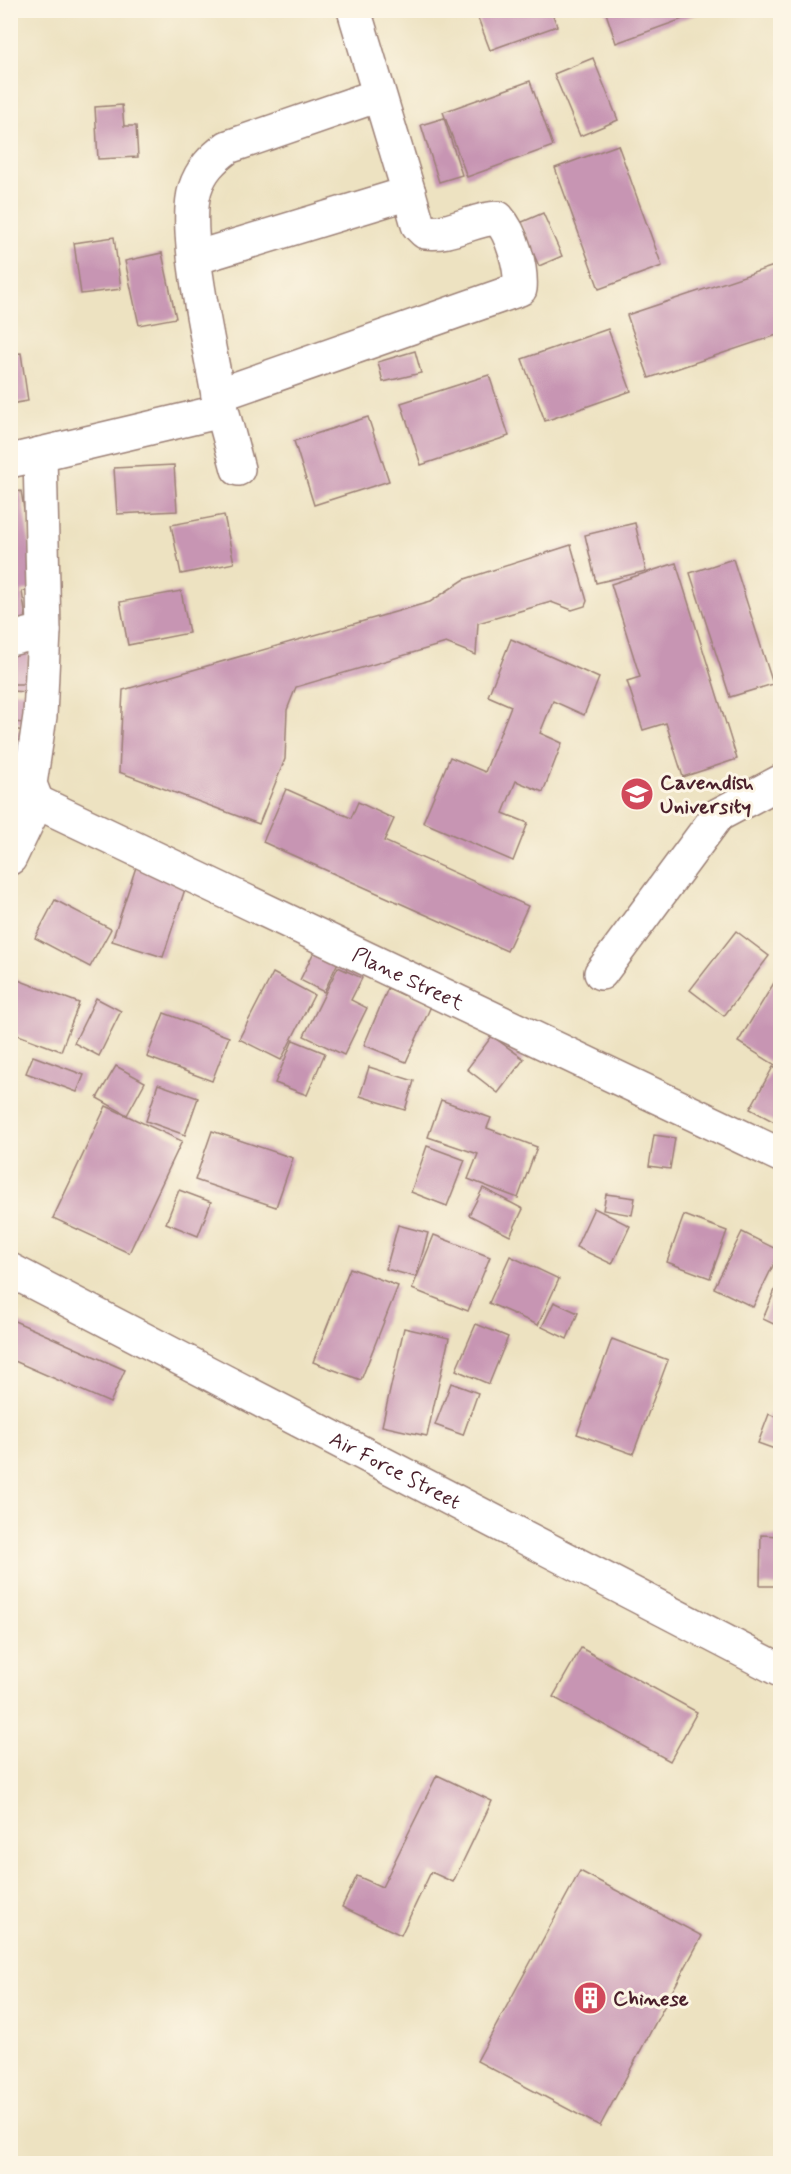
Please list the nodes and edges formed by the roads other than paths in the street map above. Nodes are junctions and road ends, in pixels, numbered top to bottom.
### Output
1 (354, 10) edge
2 (379, 95) junction
3 (409, 193) junction
4 (195, 258) junction
5 (220, 403) junction
6 (25, 458) edge
7 (238, 469) dead end
8 (44, 631) junction
9 (10, 639) edge
10 (780, 782) edge
11 (26, 808) edge
12 (10, 858) edge
13 (601, 973) dead end
14 (780, 1155) edge
15 (10, 1270) edge
16 (780, 1670) edge

1 - 2 street
2 - 3 street
2 - 4 street
3 - 4 street
3 - 5 street
4 - 5 street
5 - 6 street
5 - 7 street
6 - 8 street
8 - 9 street
8 - 11 street
10 - 13 street
11 - 12 street
11 - 14 street, Plane Street
15 - 16 street, Air Force Street

